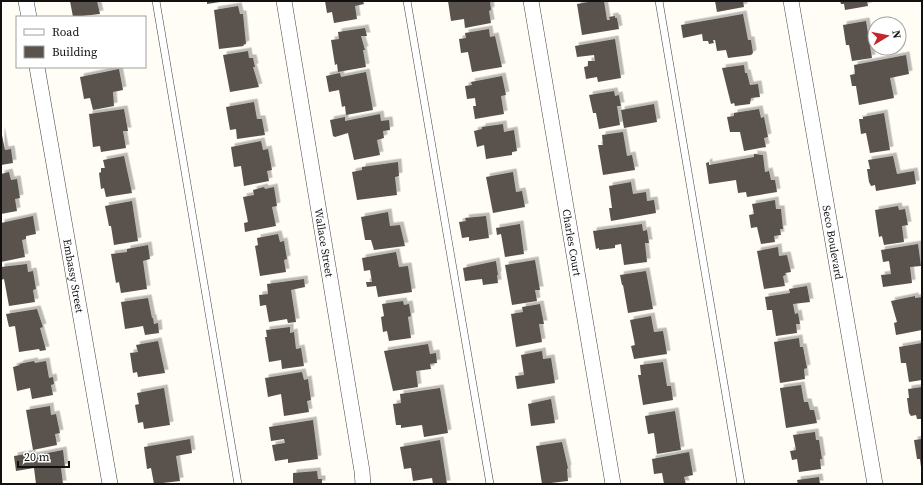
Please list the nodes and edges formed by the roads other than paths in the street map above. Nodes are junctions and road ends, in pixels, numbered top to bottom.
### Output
1 (26, 1) edge
2 (156, 1) edge
3 (284, 1) edge
4 (407, 1) edge
5 (531, 1) edge
6 (660, 1) edge
7 (791, 1) edge
8 (28, 16) edge
9 (37, 68) edge
10 (110, 484) edge
11 (238, 484) edge
12 (363, 484) edge
13 (490, 484) edge
14 (613, 484) edge
15 (741, 484) edge
16 (875, 484) edge

1 - 8 street
2 - 11 lane
3 - 12 street, Wallace Street
4 - 13 lane
5 - 14 street, Charles Court
6 - 15 lane
7 - 16 street, Seco Boulevard
9 - 10 street, Embassy Street

